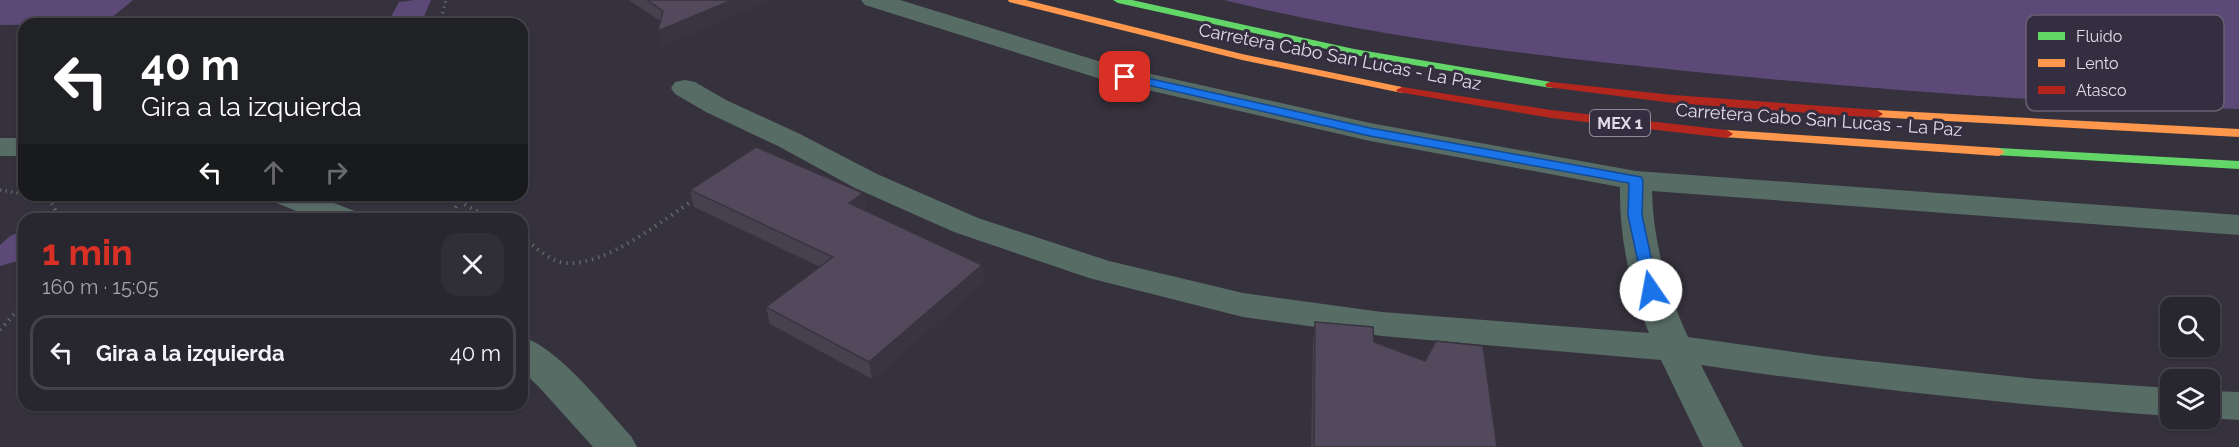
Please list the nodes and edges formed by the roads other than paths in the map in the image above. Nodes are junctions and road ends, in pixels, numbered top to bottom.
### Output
1 (874, 0) edge
2 (1013, 0) edge
3 (1118, 0) edge
4 (685, 88) dead end
5 (2239, 133) edge
6 (0, 147) edge
7 (18, 147) edge
8 (2239, 165) edge
9 (1636, 180) junction
10 (300, 201) edge
11 (330, 213) edge
12 (2239, 225) edge
13 (1674, 348) junction
14 (528, 355) edge
15 (2160, 401) edge
16 (2220, 405) edge
17 (2239, 406) edge
18 (617, 447) edge
19 (1723, 447) edge

1 - 9 street
2 - 8 highway, Carretera Cabo San Lucas - La Paz / MEX 1
3 - 5 highway, Carretera Cabo San Lucas - La Paz / MEX 1
4 - 13 street
6 - 7 street
9 - 12 street
9 - 13 street
10 - 11 street
13 - 15 street
13 - 19 street
14 - 18 street
16 - 17 street

